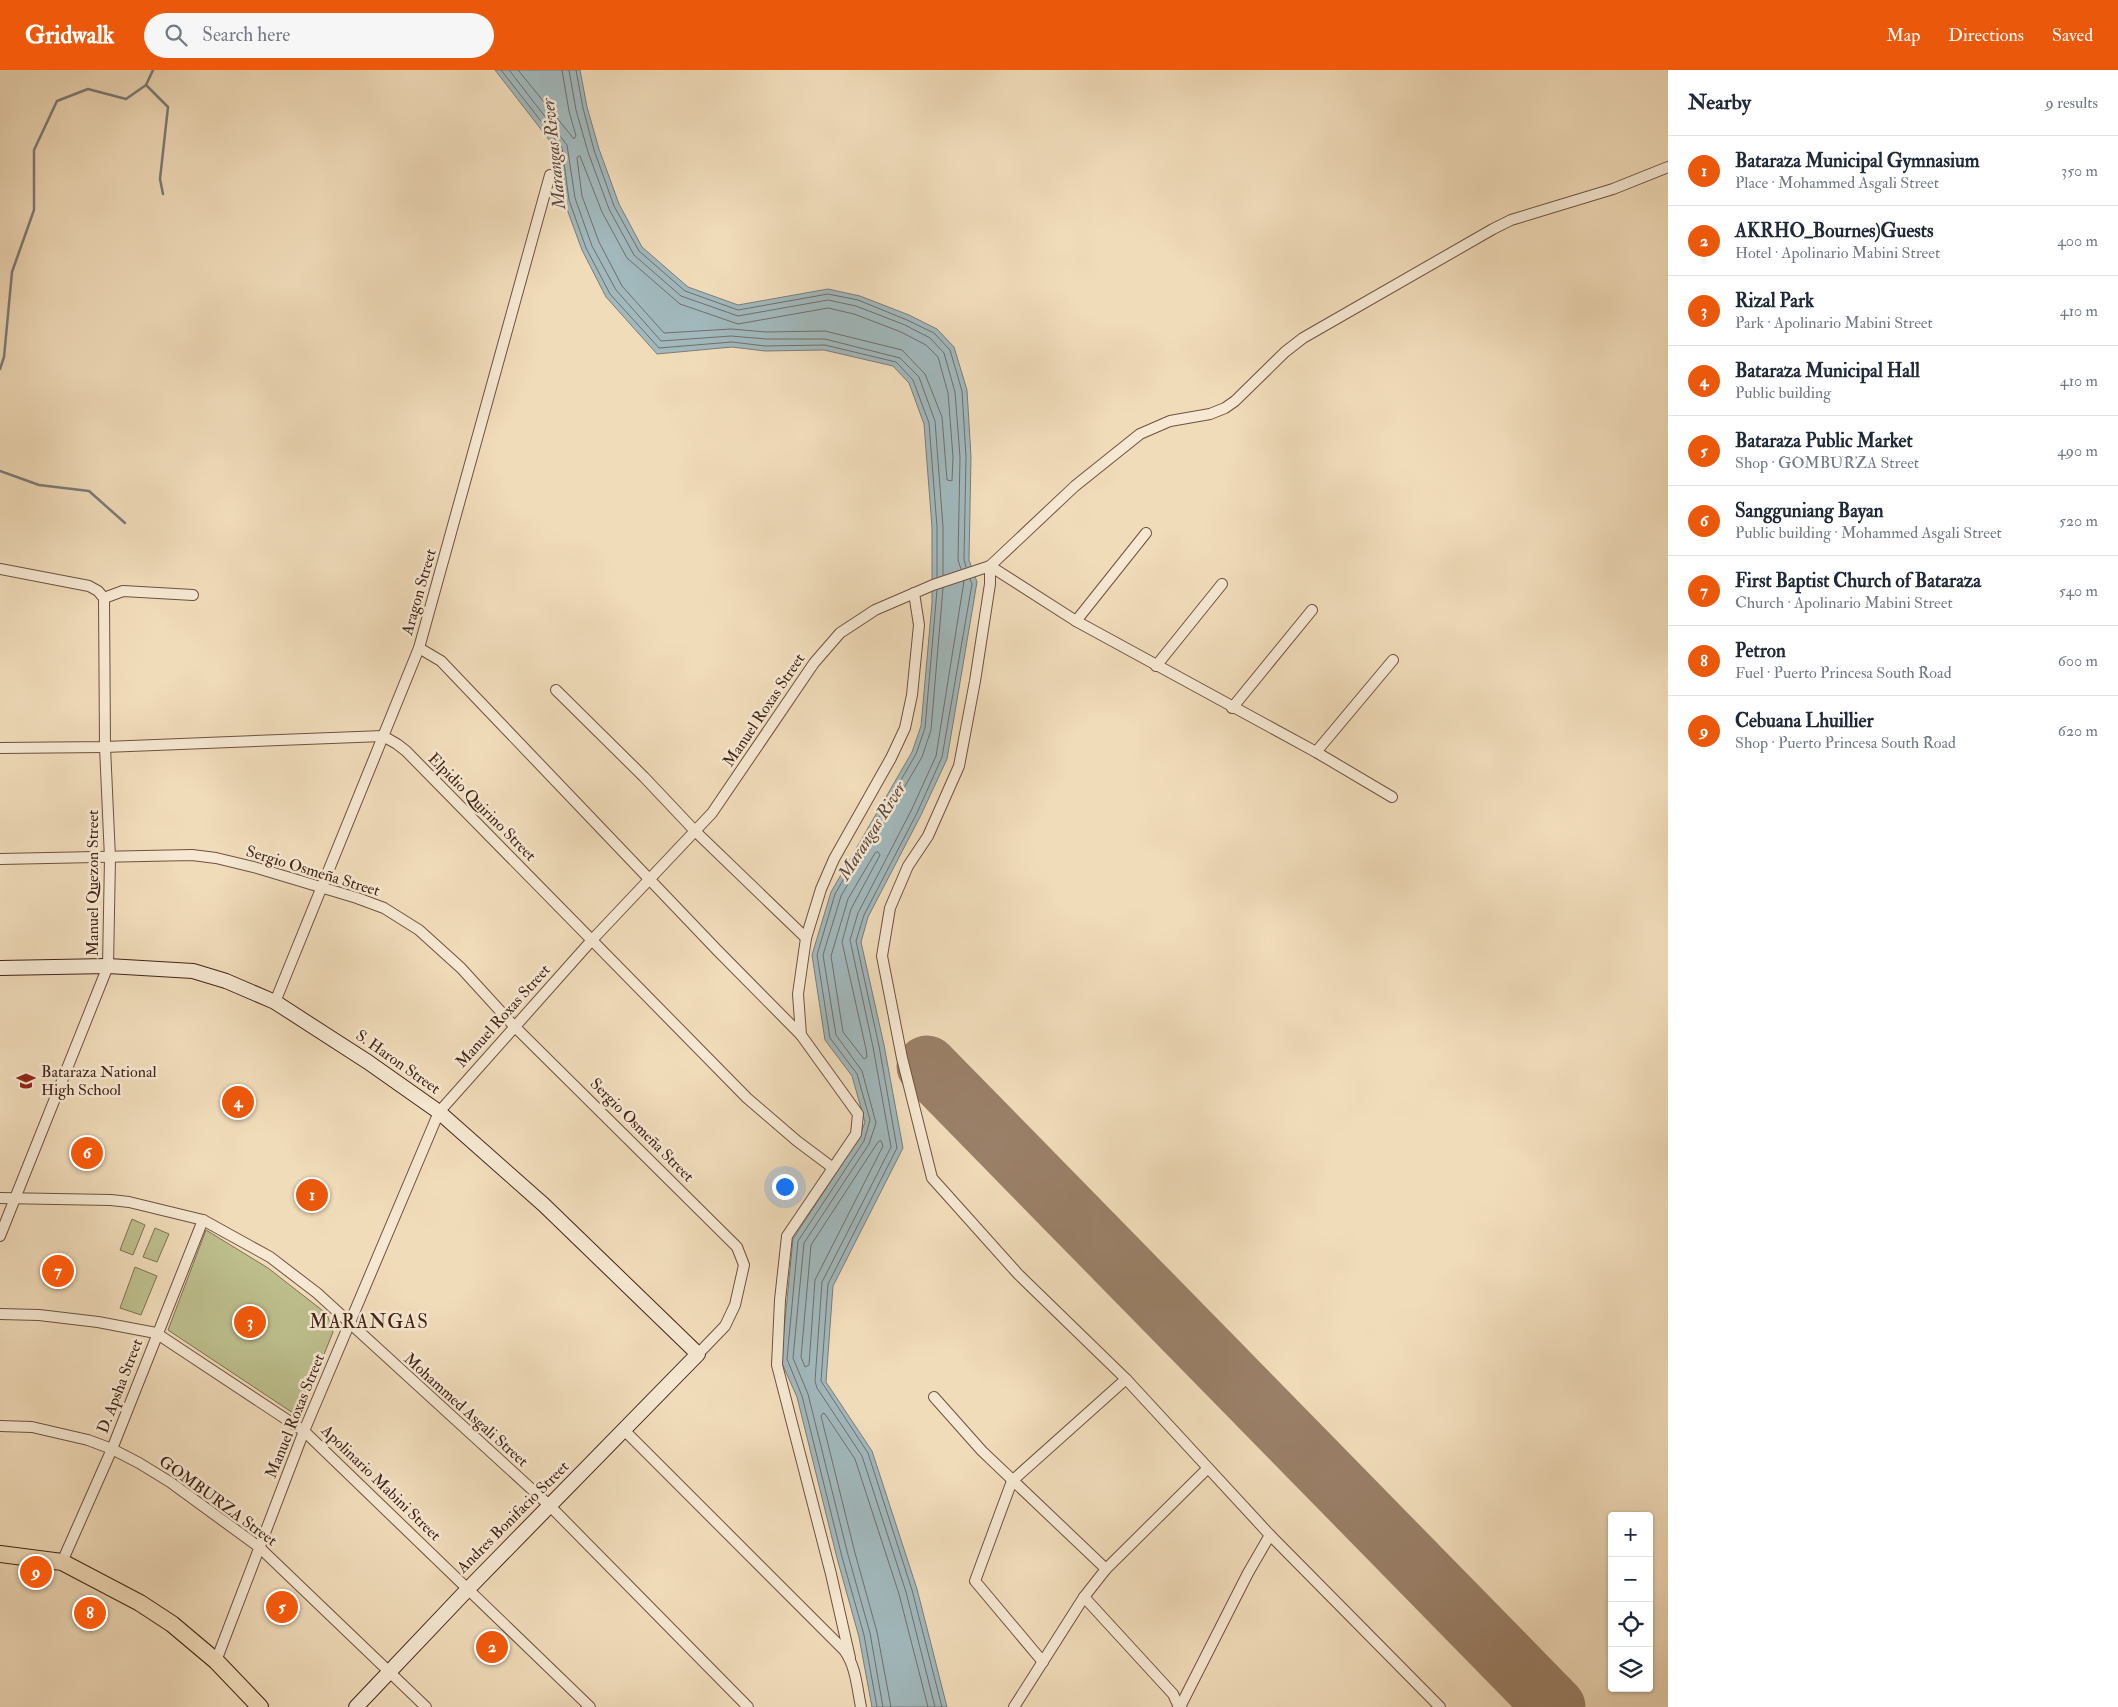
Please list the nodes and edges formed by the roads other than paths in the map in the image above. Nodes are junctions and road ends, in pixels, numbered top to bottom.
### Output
1 (1668, 167) edge
2 (550, 175) dead end
3 (1146, 533) dead end
4 (990, 566) junction
5 (0, 569) edge
6 (1222, 584) dead end
7 (914, 593) junction
8 (193, 595) dead end
9 (104, 598) junction
10 (1312, 610) dead end
11 (1076, 621) junction
12 (419, 648) junction
13 (1393, 660) dead end
14 (1156, 666) junction
15 (556, 690) dead end
16 (1232, 708) junction
17 (383, 736) junction
18 (105, 747) junction
19 (0, 748) edge
20 (1316, 752) junction
21 (1392, 797) dead end
22 (695, 831) junction
23 (110, 858) junction
24 (0, 860) edge
25 (650, 880) junction
26 (321, 887) junction
27 (806, 938) junction
28 (592, 940) junction
29 (108, 966) junction
30 (0, 968) edge
31 (275, 1002) junction
32 (514, 1026) junction
33 (801, 1035) junction
34 (439, 1112) junction
35 (833, 1168) junction
36 (0, 1198) edge
37 (15, 1198) junction
38 (203, 1220) junction
39 (0, 1236) edge
40 (0, 1314) edge
41 (349, 1324) junction
42 (156, 1334) junction
43 (698, 1354) junction
44 (1126, 1378) junction
45 (934, 1397) dead end
46 (0, 1426) edge
47 (624, 1430) junction
48 (304, 1431) junction
49 (112, 1449) junction
50 (1207, 1468) junction
51 (1012, 1481) junction
52 (549, 1505) junction
53 (1270, 1535) junction
54 (260, 1546) junction
55 (0, 1554) edge
56 (62, 1562) junction
57 (1106, 1569) junction
58 (468, 1589) junction
59 (1084, 1597) junction
60 (850, 1658) junction
61 (216, 1661) junction
62 (1043, 1662) junction
63 (390, 1671) junction
64 (260, 1707) edge
65 (356, 1707) edge
66 (426, 1707) edge
67 (590, 1707) edge
68 (748, 1707) edge
69 (861, 1707) edge
70 (1014, 1707) edge
71 (1180, 1707) edge
72 (1440, 1707) edge

1 - 4 street
2 - 12 street, Aragon Street
3 - 11 street
4 - 7 street, Manuel Roxas Street
4 - 11 street
4 - 44 street
5 - 9 street
6 - 14 street
7 - 22 street, Manuel Roxas Street
7 - 27 street
8 - 9 street
9 - 18 street, Manuel Quezon Street
10 - 16 street
11 - 14 street
12 - 17 street, Aragon Street
12 - 25 street
13 - 20 street
14 - 16 street
15 - 22 street
16 - 20 street
17 - 18 street
17 - 26 street, Aragon Street
17 - 28 street, Elpidio Quirino Street
18 - 19 street
18 - 23 street, Manuel Quezon Street
20 - 21 street
22 - 25 street, Manuel Roxas Street
22 - 27 street
23 - 24 street, Sergio Osmeña Street
23 - 26 street, Sergio Osmeña Street
23 - 29 street, Manuel Quezon Street
25 - 28 street, Manuel Roxas Street
25 - 33 street
26 - 31 street, Aragon Street
26 - 32 street, Sergio Osmeña Street
27 - 33 street
28 - 32 street, Manuel Roxas Street
28 - 35 street, Elpidio Quirino Street
29 - 30 street, S. Haron Street
29 - 31 street, S. Haron Street
29 - 37 street, Manuel Quezon Street
31 - 34 street, S. Haron Street
32 - 34 street, Manuel Roxas Street
32 - 43 street, Sergio Osmeña Street
33 - 35 street
34 - 41 street, Manuel Roxas Street
34 - 43 street, S. Haron Street
35 - 60 street
36 - 37 street, Mohammed Asgali Street
37 - 38 street, Mohammed Asgali Street
37 - 39 street, Manuel Quezon Street
38 - 41 street, Mohammed Asgali Street
38 - 42 street, D. Apsha Street
40 - 42 street, Apolinario Mabini Street
41 - 48 street, Manuel Roxas Street
41 - 52 street, Mohammed Asgali Street
42 - 48 street, Apolinario Mabini Street
42 - 49 street, D. Apsha Street
43 - 47 street, Andres Bonifacio Street
44 - 50 street
44 - 51 street
45 - 51 street
46 - 49 street, GOMBURZA Street
47 - 52 street, Andres Bonifacio Street
47 - 60 street
48 - 54 street, Manuel Roxas Street
48 - 58 street, Apolinario Mabini Street
49 - 54 street, GOMBURZA Street
49 - 56 street, D. Apsha Street
50 - 53 street
50 - 57 street
51 - 57 street
51 - 62 street
52 - 58 street, Andres Bonifacio Street
52 - 68 street, Mohammed Asgali Street
53 - 71 street
53 - 72 street
54 - 61 street, Manuel Roxas Street
54 - 63 street, GOMBURZA Street
55 - 56 main road
56 - 61 main road
57 - 59 street
58 - 63 street, Andres Bonifacio Street
58 - 67 street, Apolinario Mabini Street
59 - 62 street
59 - 71 street
60 - 69 street
61 - 64 main road
62 - 70 street
63 - 65 street, Andres Bonifacio Street
63 - 66 street, GOMBURZA Street

